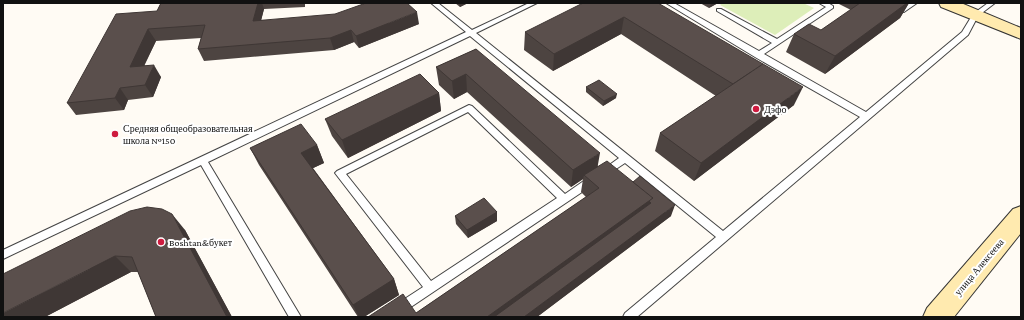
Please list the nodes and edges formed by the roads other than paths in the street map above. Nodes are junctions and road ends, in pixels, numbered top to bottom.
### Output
1 (434, 3) edge
2 (534, 3) edge
3 (822, 3) edge
4 (890, 3) edge
5 (914, 3) edge
6 (947, 3) edge
7 (992, 3) edge
8 (673, 4) edge
9 (719, 10) dead end
10 (975, 15) junction
11 (471, 32) junction
12 (1021, 34) edge
13 (776, 42) junction
14 (758, 55) junction
15 (866, 116) junction
16 (626, 158) junction
17 (203, 161) junction
18 (564, 199) junction
19 (1015, 227) edge
20 (722, 236) junction
21 (3, 254) edge
22 (430, 288) junction
23 (295, 317) edge
24 (387, 317) edge
25 (629, 317) edge
26 (937, 317) edge

1 - 11 lane
2 - 11 lane
3 - 13 lane
4 - 5 lane
6 - 10 street
7 - 10 lane
8 - 14 lane
9 - 13 lane
10 - 12 street
10 - 15 lane
11 - 16 lane
11 - 17 lane
13 - 14 lane
14 - 15 lane
15 - 20 lane
16 - 18 lane
16 - 20 lane
17 - 21 lane
17 - 23 lane
18 - 22 lane
18 - 22 lane
19 - 26 street, улица Алексеева
20 - 25 lane
22 - 24 lane

